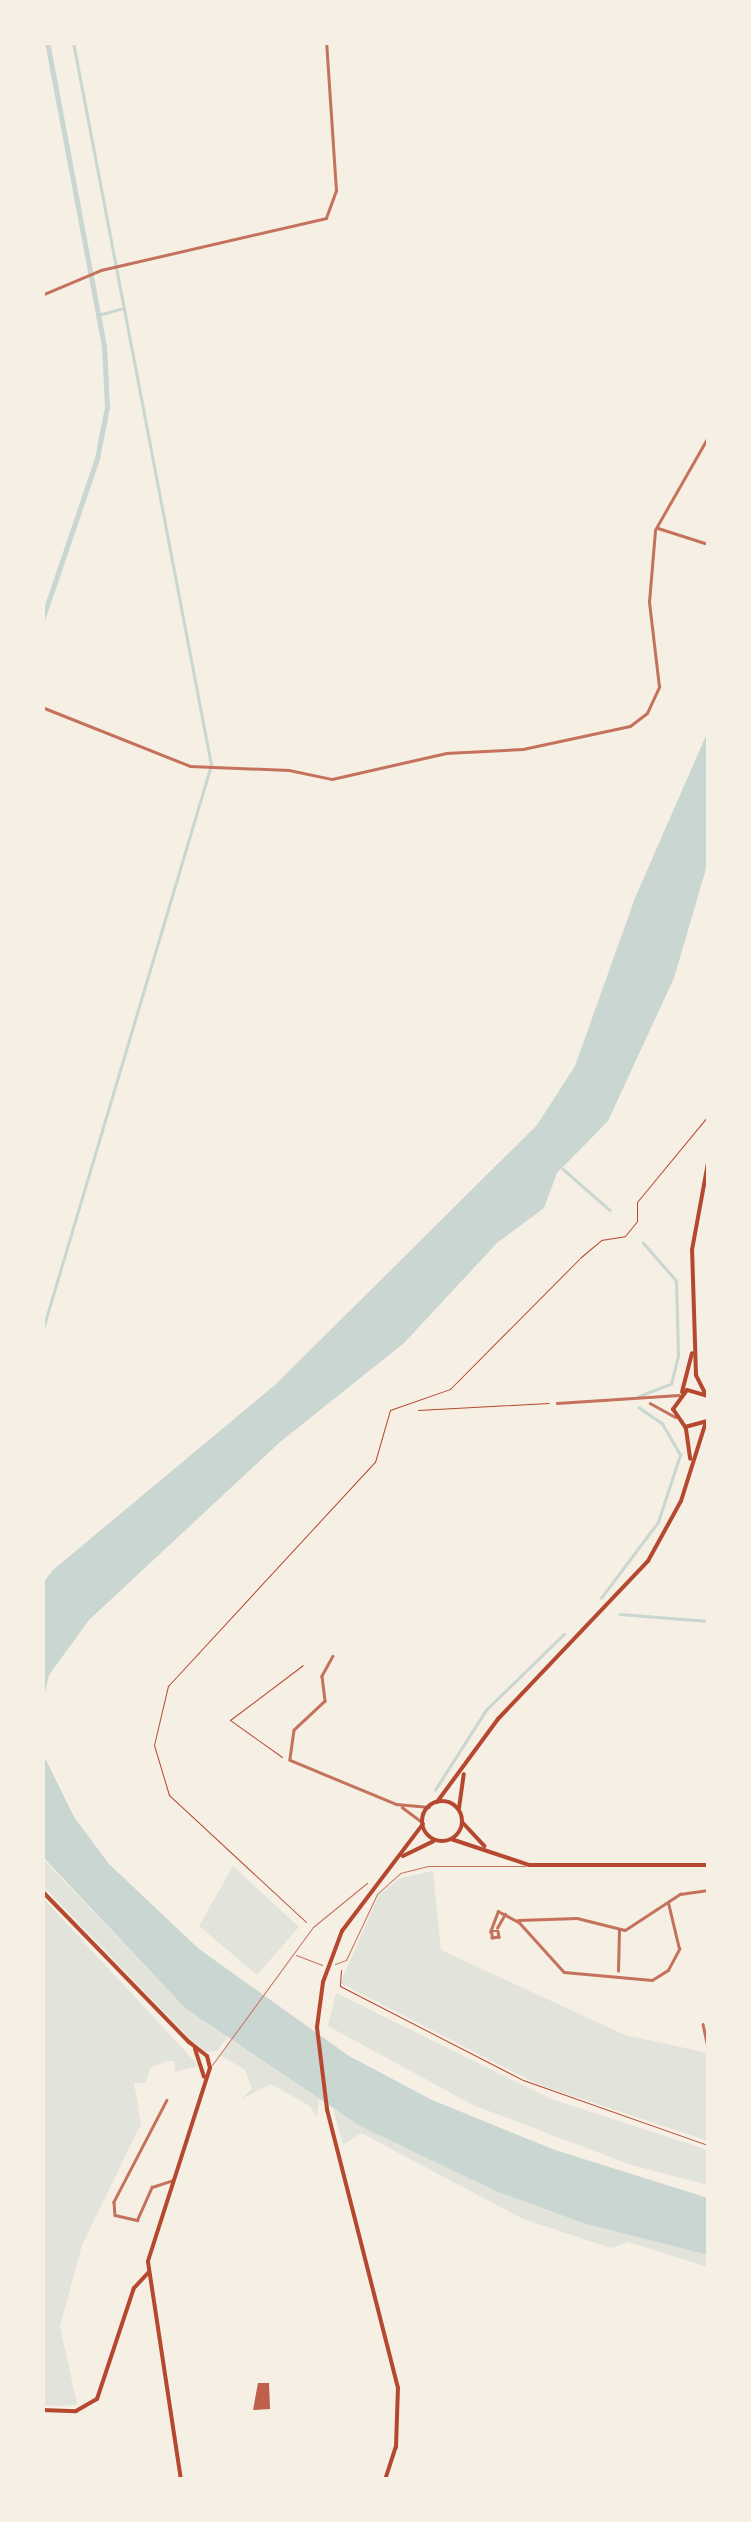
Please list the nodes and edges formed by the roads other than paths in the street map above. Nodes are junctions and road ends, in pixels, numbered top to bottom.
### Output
1 (326, 42) edge
2 (42, 295) edge
3 (708, 438) edge
4 (657, 528) junction
5 (708, 544) edge
6 (42, 706) edge
7 (708, 1163) edge
8 (693, 1339) junction
9 (679, 1395) junction
10 (707, 1395) edge
11 (556, 1402) road end
12 (643, 1402) junction
13 (675, 1417) junction
14 (707, 1423) edge
15 (685, 1427) junction
16 (690, 1468) junction
17 (332, 1656) dead end
18 (468, 1764) junction
19 (437, 1802) junction
20 (396, 1804) junction
21 (428, 1807) junction
22 (460, 1814) junction
23 (462, 1822) junction
24 (423, 1824) junction
25 (451, 1839) junction
26 (439, 1841) junction
27 (496, 1854) junction
28 (398, 1859) junction
29 (708, 1865) edge
30 (543, 1866) junction
31 (367, 1882) dead end
32 (708, 1890) edge
33 (42, 1891) edge
34 (668, 1903) junction
35 (505, 1914) junction
36 (516, 1919) junction
37 (532, 1921) junction
38 (497, 1930) junction
39 (619, 1930) junction
40 (529, 1931) junction
41 (490, 1932) junction
42 (293, 1955) junction
43 (335, 1964) dead end
44 (322, 1965) dead end
45 (618, 1972) junction
46 (703, 2024) dead end
47 (189, 2042) junction
48 (708, 2048) edge
49 (220, 2052) junction
50 (205, 2054) junction
51 (210, 2068) junction
52 (204, 2082) junction
53 (168, 2100) dead end
54 (171, 2180) junction
55 (148, 2272) junction
56 (42, 2410) edge
57 (181, 2479) edge
58 (385, 2480) edge

1 - 2 street
3 - 4 street
4 - 5 street
4 - 6 street
7 - 8 main road
8 - 9 main road
8 - 10 main road
9 - 10 main road
9 - 12 street
9 - 13 main road
11 - 12 street
12 - 13 street
13 - 15 main road
14 - 15 main road
14 - 16 main road
15 - 16 main road
16 - 18 main road
17 - 20 street
18 - 19 main road
18 - 22 main road
19 - 21 main road
19 - 22 main road
20 - 21 street
20 - 24 street
21 - 24 main road
22 - 23 main road
23 - 25 main road
23 - 27 main road
24 - 26 main road
24 - 28 main road
25 - 26 main road
25 - 27 main road
26 - 28 main road
27 - 30 main road
28 - 58 main road
29 - 30 main road
30 - 43 street
31 - 42 street
32 - 34 street
33 - 47 main road
34 - 39 street
34 - 45 street
35 - 36 street
35 - 38 street
35 - 41 street
36 - 37 street
36 - 40 street
37 - 39 street
37 - 40 street
38 - 41 street
38 - 41 street
39 - 45 street
40 - 45 street
42 - 44 street
42 - 49 street
46 - 48 street
47 - 50 main road
47 - 52 main road
49 - 50 street
49 - 51 street
50 - 51 main road
51 - 52 main road
52 - 54 main road
53 - 54 street
54 - 55 main road
55 - 56 main road
55 - 57 main road

